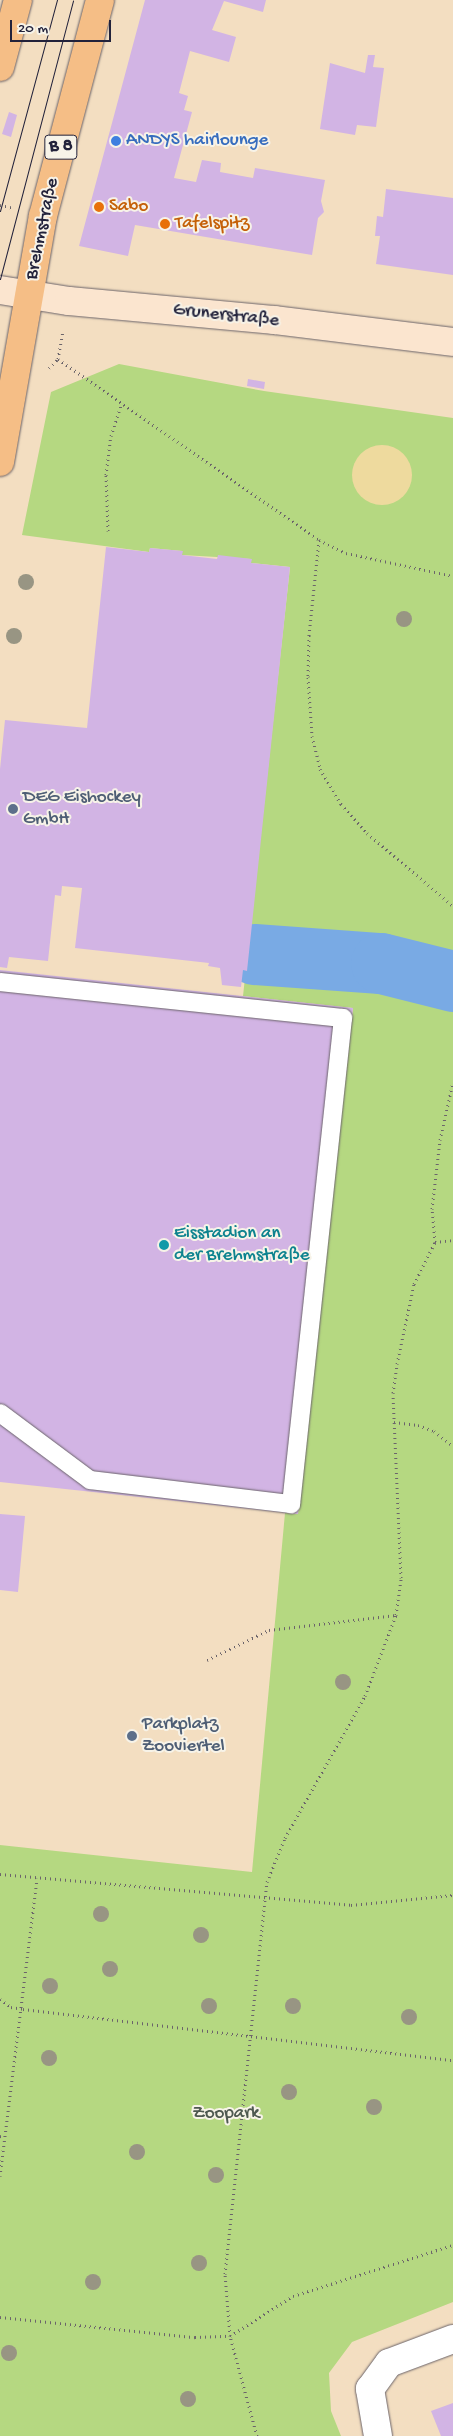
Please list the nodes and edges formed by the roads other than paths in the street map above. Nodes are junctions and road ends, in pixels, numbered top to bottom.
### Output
1 (18, 0) edge
2 (100, 0) edge
3 (0, 67) edge
4 (0, 290) edge
5 (29, 296) junction
6 (453, 342) edge
7 (0, 462) edge
8 (0, 982) edge
9 (0, 1413) edge
10 (453, 2339) edge
11 (378, 2436) edge

1 - 3 main road
2 - 5 main road, Brehmstraße / B 8
4 - 5 street, Grunerstraße
5 - 6 street, Grunerstraße
5 - 7 main road, Brehmstraße / B 8
8 - 9 lane
10 - 11 street

